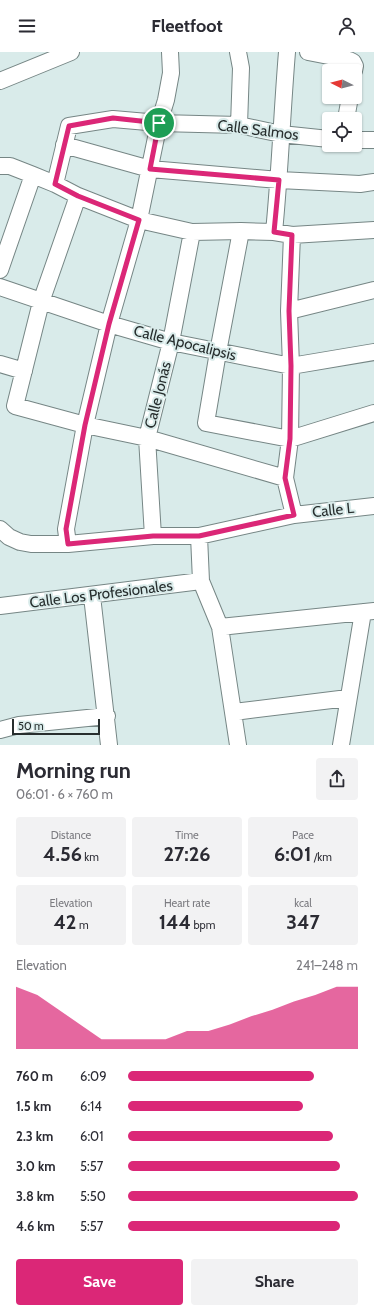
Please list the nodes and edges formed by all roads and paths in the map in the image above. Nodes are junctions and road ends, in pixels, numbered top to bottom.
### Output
1 (71, 52) edge
2 (170, 52) edge
3 (238, 52) edge
4 (287, 52) edge
5 (308, 52) edge
6 (354, 64) edge
7 (0, 81) edge
8 (159, 123) junction
9 (240, 125) junction
10 (281, 134) junction
11 (322, 138) edge
12 (362, 140) edge
13 (374, 140) edge
14 (64, 145) junction
15 (1, 169) edge
16 (150, 169) junction
17 (33, 175) junction
18 (279, 180) junction
19 (374, 182) edge
20 (55, 184) junction
21 (78, 196) junction
22 (139, 220) junction
23 (374, 230) edge
24 (242, 231) junction
25 (192, 232) junction
26 (274, 232) junction
27 (292, 235) junction
28 (0, 270) edge
29 (0, 287) edge
30 (374, 290) edge
31 (41, 302) junction
32 (289, 311) junction
33 (109, 324) junction
34 (171, 342) junction
35 (218, 352) junction
36 (374, 352) edge
37 (0, 364) edge
38 (291, 366) junction
39 (24, 371) junction
40 (374, 413) edge
41 (85, 425) junction
42 (147, 438) junction
43 (290, 439) junction
44 (285, 478) junction
45 (374, 506) edge
46 (294, 515) junction
47 (0, 529) edge
48 (153, 536) junction
49 (199, 536) junction
50 (68, 544) junction
51 (201, 581) junction
52 (92, 596) junction
53 (0, 606) edge
54 (368, 611) edge
55 (220, 627) junction
56 (348, 698) junction
57 (234, 712) junction
58 (107, 716) junction
59 (0, 730) edge
60 (109, 745) edge
61 (238, 745) edge
62 (341, 745) edge

1 - 7 street
2 - 8 street
3 - 9 street
4 - 10 street
5 - 6 street
8 - 9 street, Calle Salmos
8 - 14 street, Calle Salmos
8 - 16 street
9 - 10 street, Calle Salmos
10 - 11 street, Calle Salmos
10 - 18 street
12 - 13 street
14 - 16 street
14 - 20 street
15 - 17 street
16 - 18 street
16 - 22 street
17 - 20 street
17 - 28 street
18 - 19 street
18 - 26 street
20 - 21 street
21 - 22 street
21 - 31 street
22 - 25 street
22 - 33 street
23 - 27 street
24 - 25 street
24 - 26 street
24 - 35 street
25 - 34 street, Calle Jonás
26 - 27 street
27 - 32 street
29 - 31 street, Calle Apocalipsis
30 - 32 street
31 - 33 street, Calle Apocalipsis
31 - 39 street
32 - 38 street
33 - 34 street, Calle Apocalipsis
33 - 41 street
34 - 35 street, Calle Apocalipsis
34 - 42 street, Calle Jonás
35 - 38 street, Calle Apocalipsis
35 - 43 street
36 - 38 street, Calle Apocalipsis
37 - 39 street
38 - 43 street
39 - 41 street
40 - 43 street
41 - 42 street
41 - 50 street
42 - 44 street
42 - 48 street, Calle Jonás
43 - 44 street
44 - 46 street
45 - 46 street, Calle L
46 - 49 street, Calle L
47 - 50 street, Calle L
48 - 49 street, Calle L
48 - 50 street, Calle L
49 - 51 street
51 - 52 street, Calle Los Profesionales
51 - 55 street
52 - 53 street, Calle Los Profesionales
52 - 58 street
54 - 55 street
54 - 56 street
55 - 57 street
56 - 57 street
56 - 62 street
57 - 61 street
58 - 59 street
58 - 60 street

